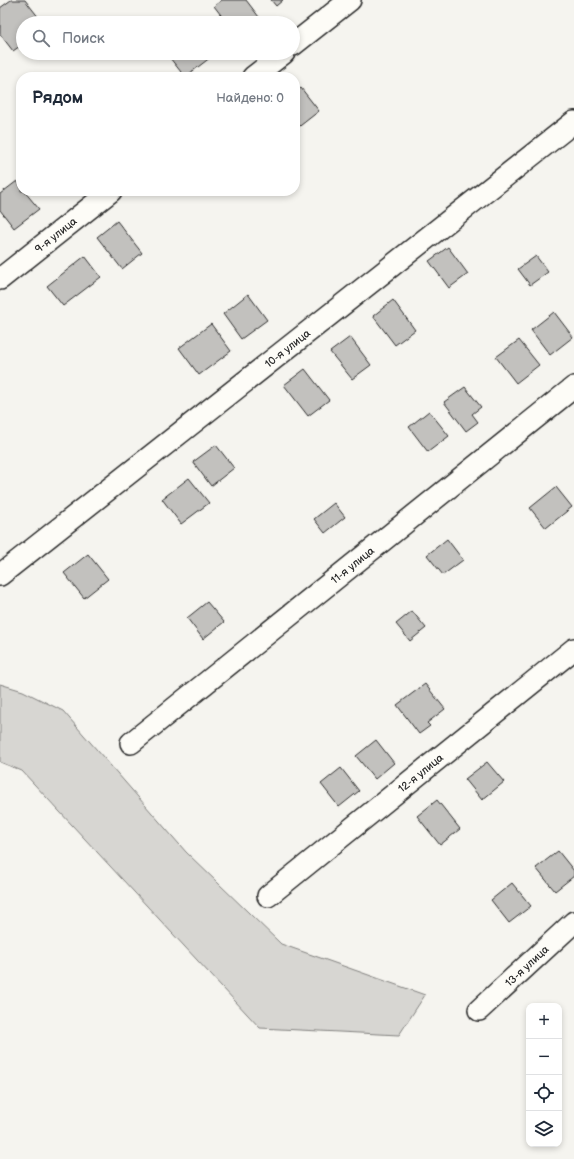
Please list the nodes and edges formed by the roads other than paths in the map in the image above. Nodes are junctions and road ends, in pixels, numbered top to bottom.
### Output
1 (350, 0) edge
2 (300, 39) edge
3 (275, 60) edge
4 (259, 72) edge
5 (574, 122) edge
6 (104, 196) edge
7 (0, 279) edge
8 (574, 387) edge
9 (0, 575) edge
10 (574, 649) edge
11 (131, 743) dead end
12 (268, 896) dead end
13 (574, 922) edge
14 (479, 1010) dead end

1 - 2 street
3 - 4 street
5 - 9 street, 10-я улица
6 - 7 street, 9-я улица
8 - 11 street, 11-я улица
10 - 12 street, 12-я улица
13 - 14 street, 13-я улица

